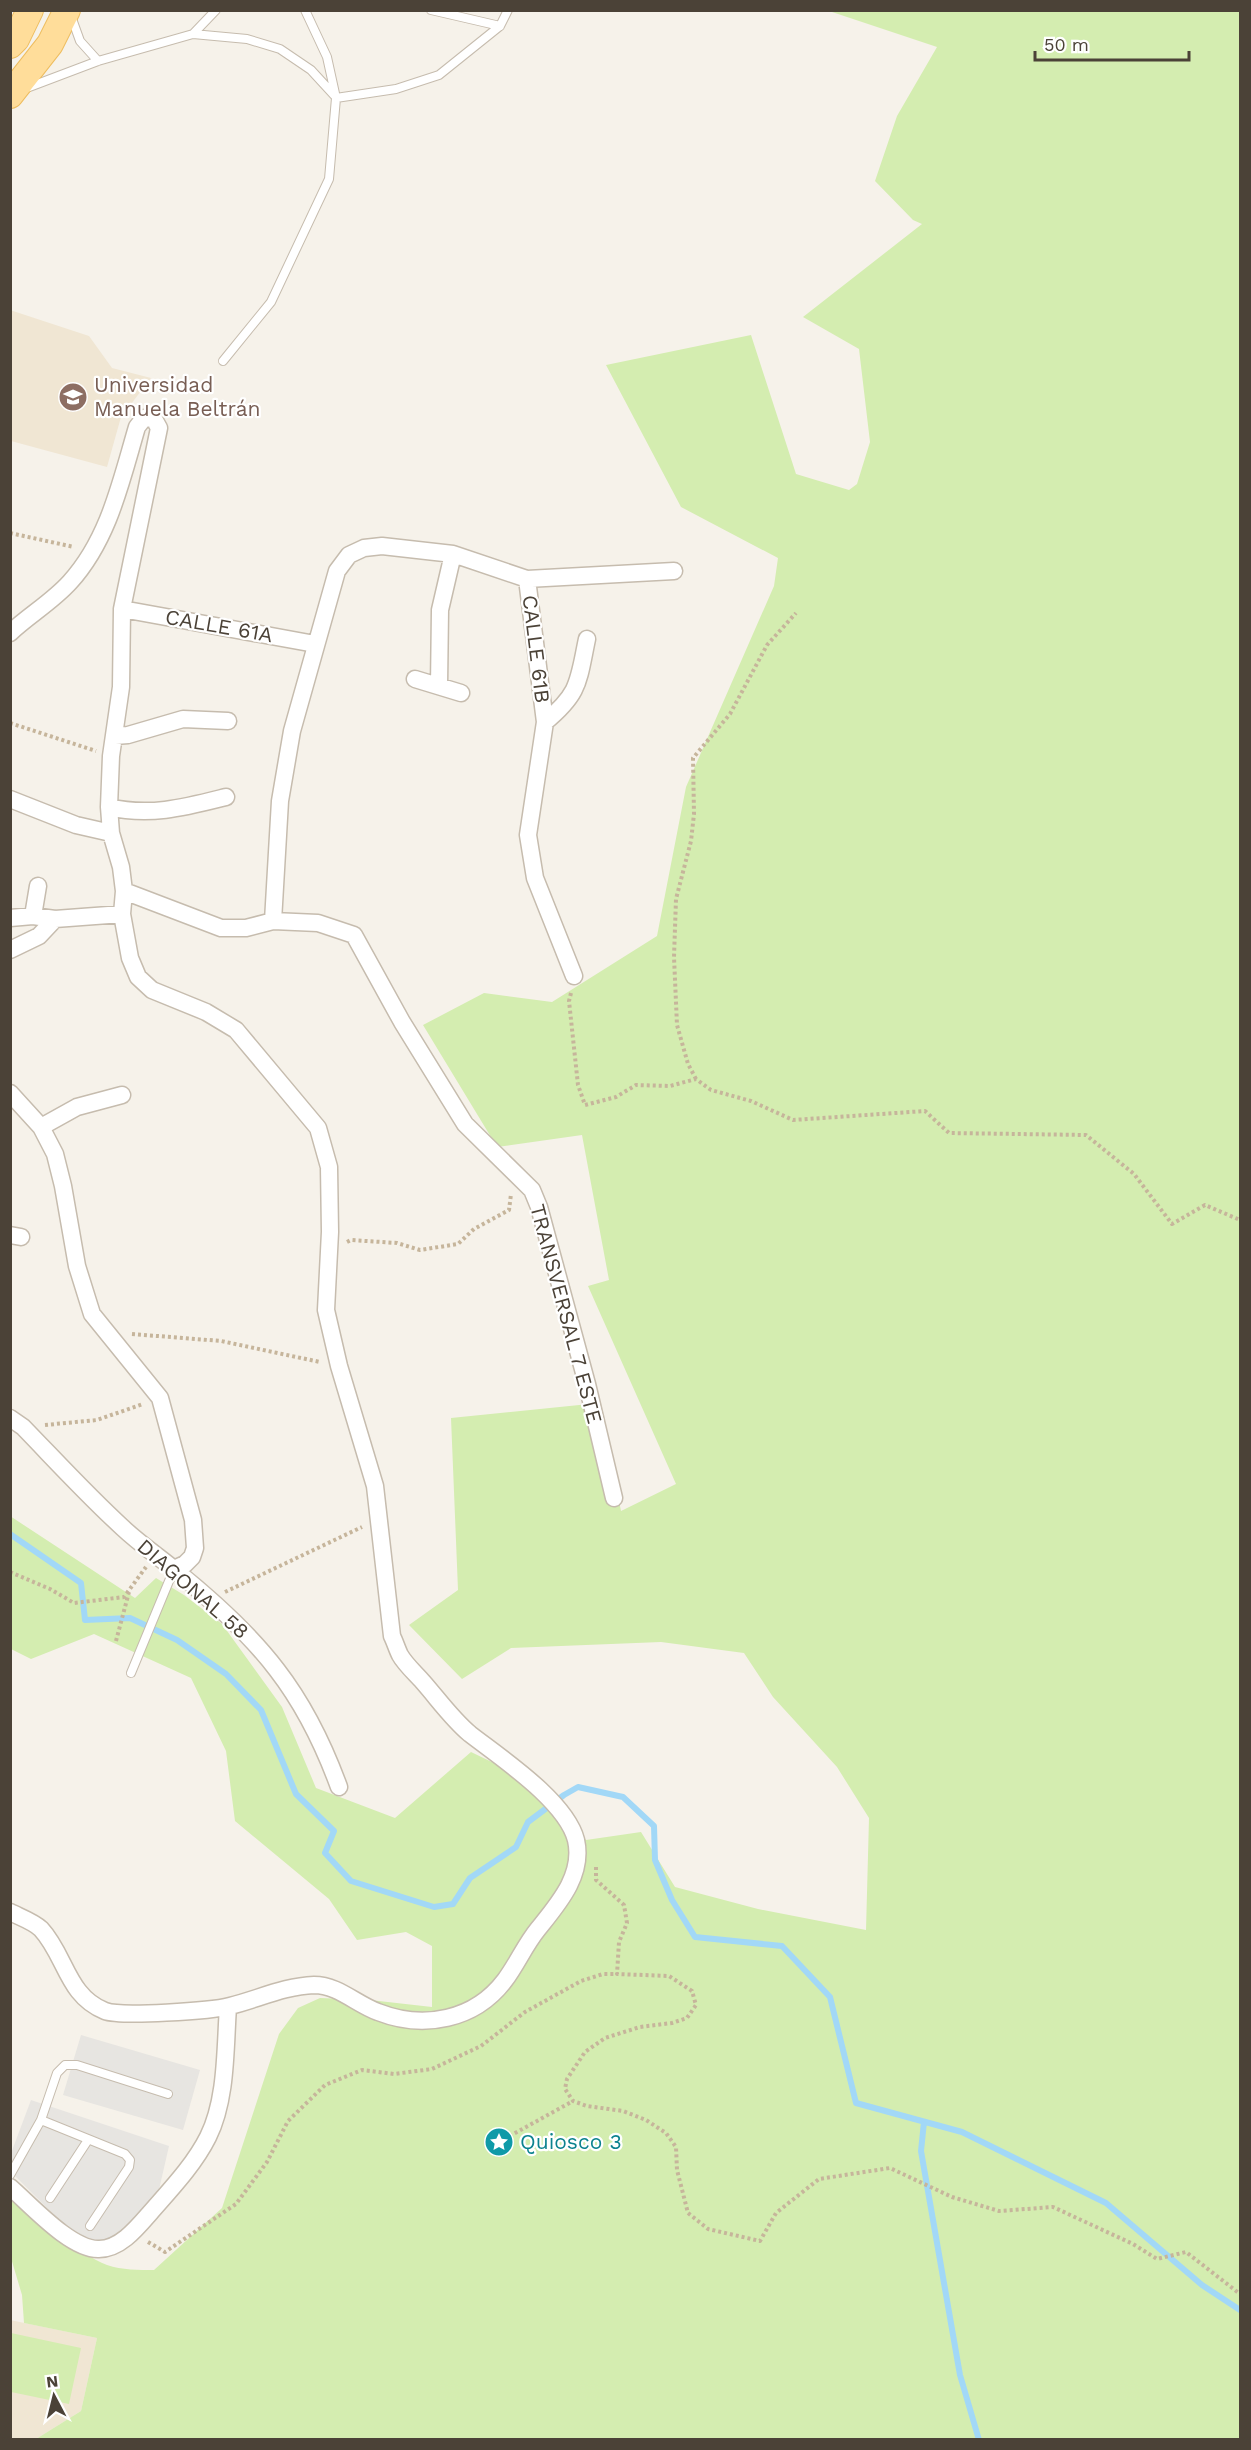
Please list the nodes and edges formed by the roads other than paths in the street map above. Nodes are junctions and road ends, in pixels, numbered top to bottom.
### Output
1 (30, 10) edge
2 (69, 10) edge
3 (216, 10) edge
4 (305, 10) edge
5 (431, 10) edge
6 (508, 10) edge
7 (500, 26) junction
8 (193, 34) junction
9 (10, 45) edge
10 (98, 61) junction
11 (11, 94) edge
12 (336, 98) junction
13 (222, 361) dead end
14 (453, 554) junction
15 (674, 571) dead end
16 (527, 579) junction
17 (122, 609) junction
18 (10, 633) edge
19 (587, 639) dead end
20 (315, 644) junction
21 (415, 679) dead end
22 (439, 686) junction
23 (461, 693) dead end
24 (228, 721) dead end
25 (545, 722) junction
26 (115, 736) junction
27 (226, 797) dead end
28 (10, 799) edge
29 (109, 807) junction
30 (111, 833) junction
31 (39, 886) dead end
32 (124, 891) junction
33 (122, 914) junction
34 (33, 916) junction
35 (10, 918) edge
36 (55, 919) junction
37 (273, 921) junction
38 (10, 950) edge
39 (574, 976) road end
40 (10, 1093) edge
41 (122, 1095) dead end
42 (41, 1127) junction
43 (17, 1423) edge
44 (614, 1498) dead end
45 (174, 1569) junction
46 (131, 1673) dead end
47 (339, 1787) dead end
48 (10, 1912) edge
49 (228, 2007) junction
50 (168, 2094) dead end
51 (41, 2120) junction
52 (88, 2140) junction
53 (10, 2175) edge
54 (10, 2187) edge
55 (50, 2198) dead end
56 (90, 2226) dead end

1 - 9 main road
2 - 10 lane
2 - 11 main road
3 - 8 lane
4 - 12 lane
5 - 7 lane
6 - 7 lane
7 - 12 lane
8 - 10 lane
8 - 12 lane
10 - 11 lane
12 - 13 lane
14 - 16 street, CALLE 61B
14 - 20 street, CALLE 61B
14 - 22 street
15 - 16 street
16 - 25 street, CALLE 61B
17 - 18 street
17 - 20 street, CALLE 61A
17 - 26 street
19 - 25 street
20 - 37 street
21 - 22 street
22 - 23 street
24 - 26 street
25 - 39 street, CALLE 61B
26 - 29 street
27 - 29 street
28 - 30 street
29 - 30 street
30 - 32 street
31 - 34 street
32 - 33 street
32 - 37 street
33 - 36 street
33 - 49 street
34 - 35 street
34 - 36 street
36 - 38 street
37 - 44 street, TRANSVERSAL 7 ESTE
40 - 42 street
41 - 42 street
42 - 45 street
43 - 45 street, DIAGONAL 58
45 - 46 lane
45 - 47 street, DIAGONAL 58
48 - 49 street
49 - 54 street
50 - 51 lane
51 - 52 lane
51 - 53 lane
52 - 55 lane
52 - 56 lane

